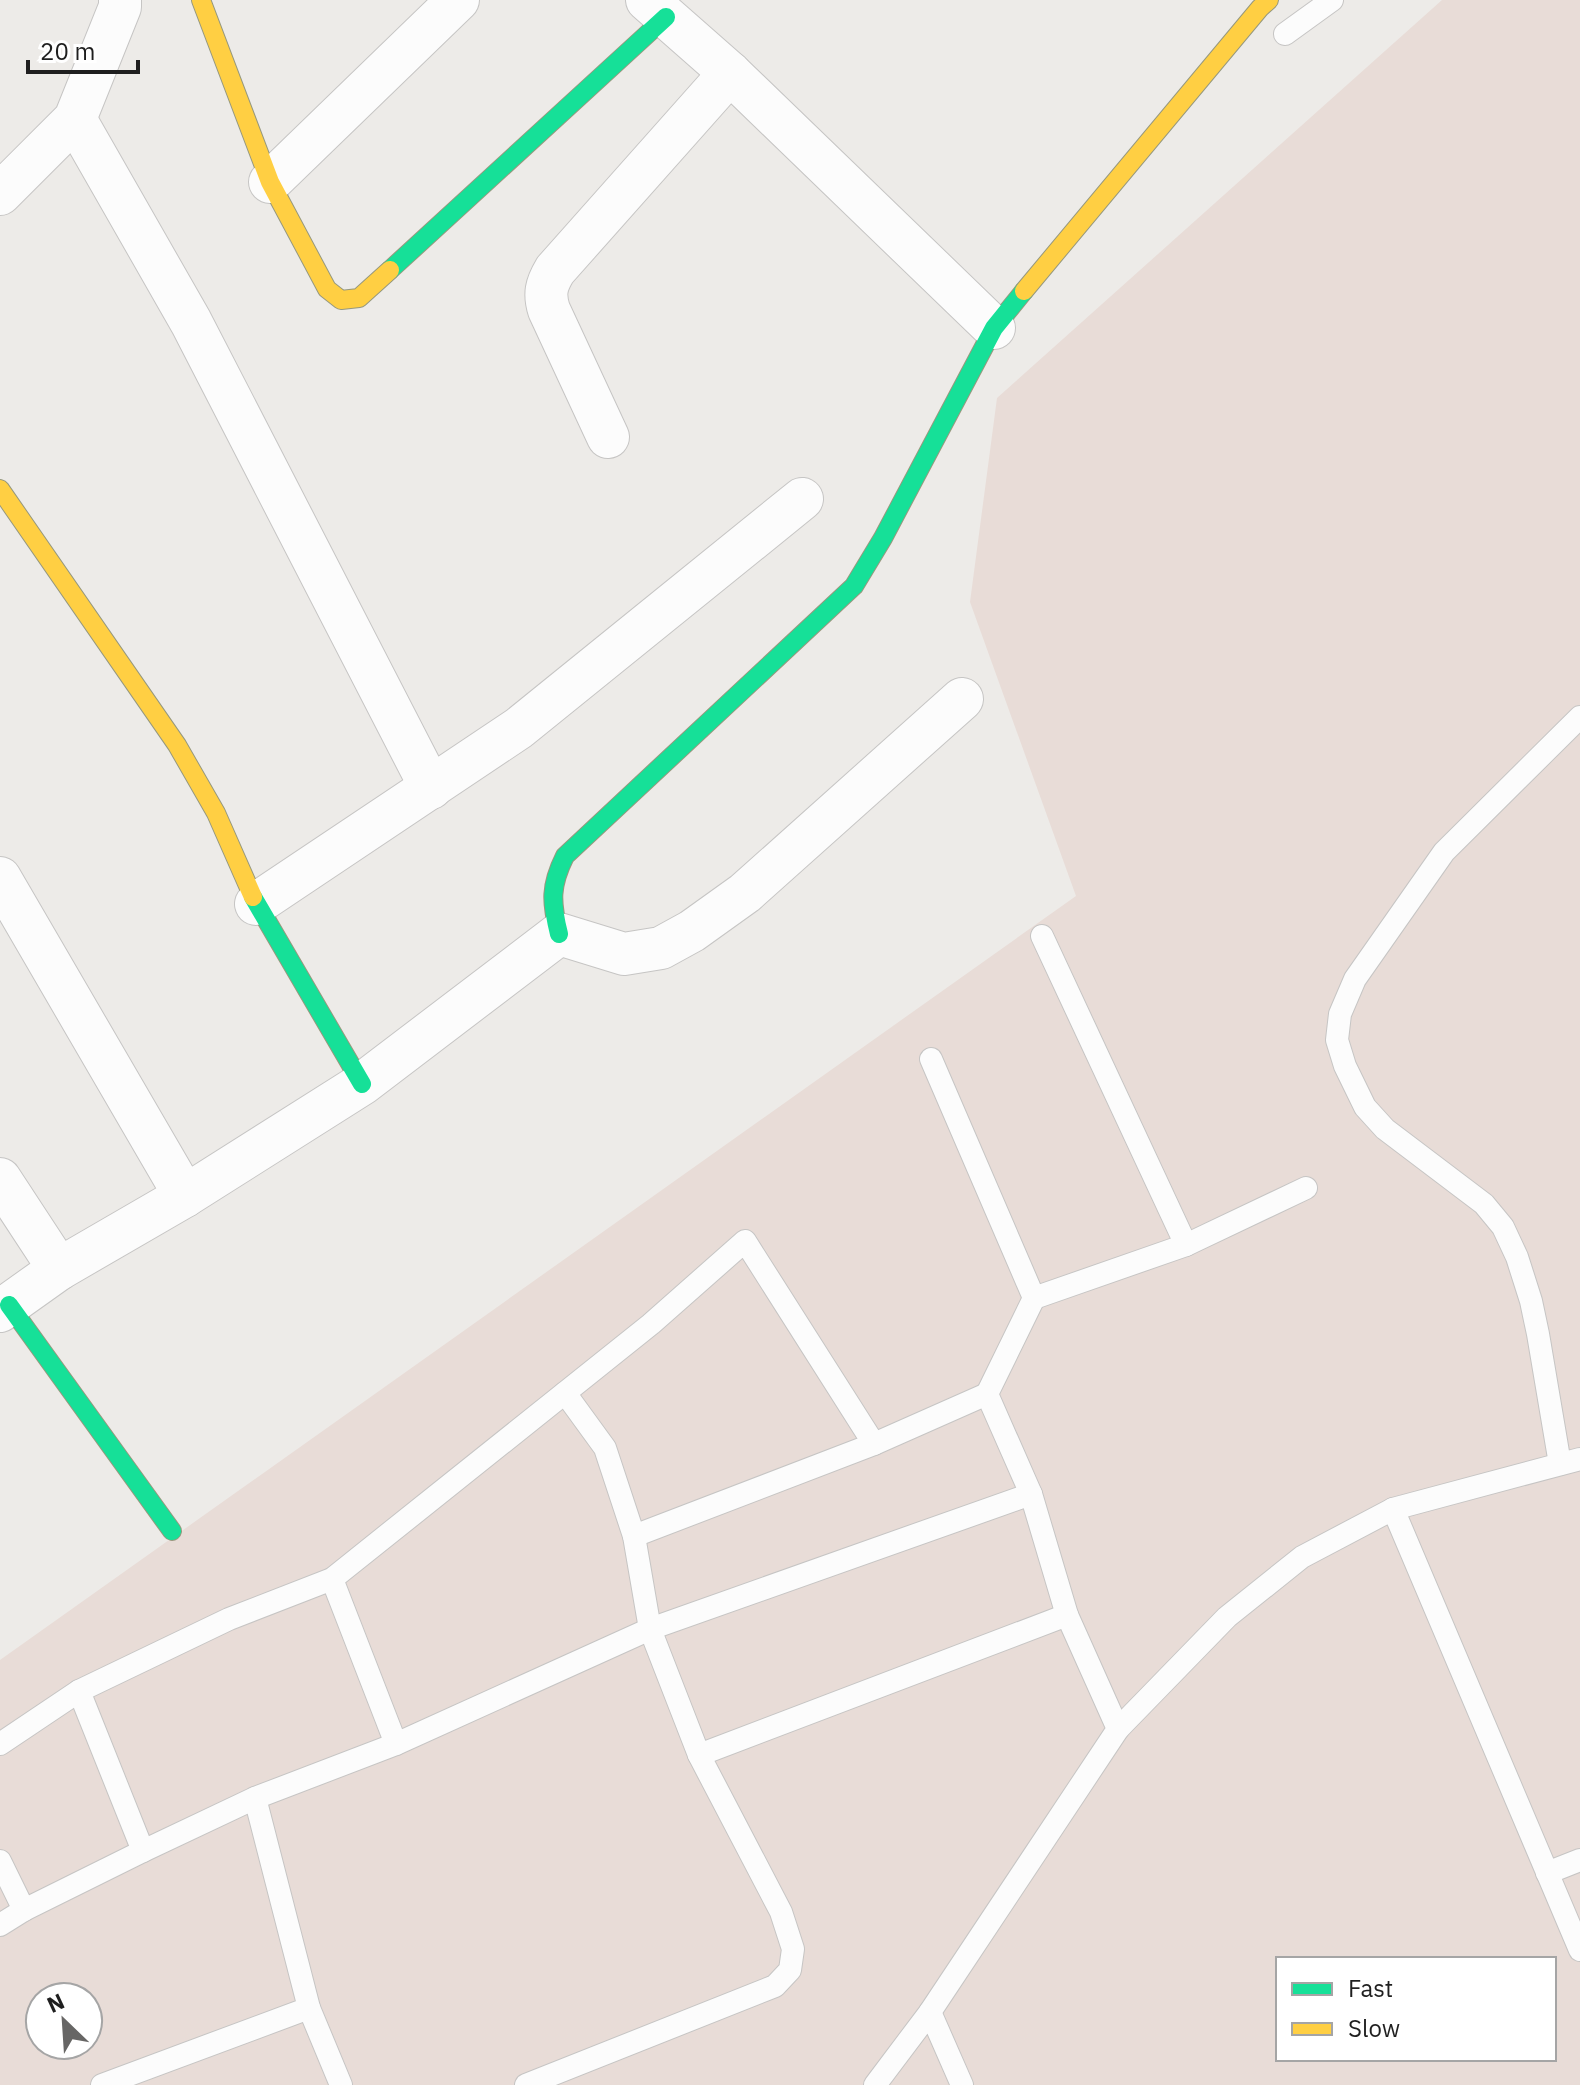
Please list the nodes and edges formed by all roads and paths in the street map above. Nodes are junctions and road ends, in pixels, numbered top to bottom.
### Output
1 (120, 0) edge
2 (458, 0) edge
3 (1269, 0) edge
4 (1332, 0) edge
5 (210, 5) edge
6 (656, 9) edge
7 (1285, 34) dead end
8 (730, 73) junction
9 (75, 119) junction
10 (270, 182) junction
11 (0, 194) edge
12 (994, 328) junction
13 (608, 437) dead end
14 (0, 489) edge
15 (802, 499) dead end
16 (962, 699) dead end
17 (1580, 717) edge
18 (431, 788) junction
19 (0, 878) edge
20 (256, 904) junction
21 (559, 934) junction
22 (1042, 936) dead end
23 (931, 1059) dead end
24 (362, 1084) junction
25 (0, 1179) edge
26 (1306, 1188) dead end
27 (185, 1196) junction
28 (1186, 1245) junction
29 (59, 1269) junction
30 (1034, 1298) junction
31 (4, 1308) edge
32 (565, 1393) junction
33 (987, 1394) junction
34 (874, 1444) junction
35 (1570, 1461) edge
36 (1031, 1494) junction
37 (1393, 1509) junction
38 (172, 1531) dead end
39 (634, 1536) junction
40 (332, 1579) junction
41 (1067, 1615) junction
42 (650, 1629) junction
43 (79, 1691) junction
44 (1118, 1729) junction
45 (0, 1744) edge
46 (396, 1744) junction
47 (699, 1755) junction
48 (255, 1798) junction
49 (143, 1851) junction
50 (1580, 1860) edge
51 (0, 1861) edge
52 (1547, 1873) junction
53 (24, 1910) junction
54 (0, 1925) edge
55 (1580, 1950) edge
56 (309, 2008) junction
57 (930, 2012) junction
58 (102, 2085) edge
59 (341, 2085) edge
60 (526, 2085) edge
61 (875, 2085) edge
62 (962, 2085) edge

1 - 9 street
2 - 10 street
3 - 12 street
4 - 7 lane
5 - 10 street
6 - 8 street
6 - 10 street
8 - 12 street
8 - 13 street
9 - 11 street
9 - 18 street
12 - 21 street
14 - 20 street
15 - 18 street
16 - 21 street
17 - 35 lane
18 - 20 street
19 - 27 street
20 - 24 street
21 - 24 street
22 - 28 lane
23 - 30 lane
24 - 27 street
25 - 29 street
26 - 28 lane
27 - 29 street
28 - 30 lane
29 - 31 street
30 - 33 lane
31 - 38 street
32 - 34 lane
32 - 39 lane
32 - 40 lane
33 - 34 lane
33 - 36 lane
34 - 39 lane
35 - 37 lane
36 - 41 lane
36 - 42 lane
37 - 44 lane
37 - 52 lane
39 - 42 lane
40 - 43 lane
40 - 46 lane
41 - 44 lane
41 - 47 lane
42 - 46 lane
42 - 47 lane
43 - 45 lane
43 - 49 lane
44 - 57 lane
46 - 48 lane
47 - 60 lane
48 - 49 lane
48 - 56 lane
49 - 53 lane
50 - 52 lane
51 - 53 lane
52 - 55 lane
53 - 54 lane
56 - 58 lane
56 - 59 lane
57 - 61 lane
57 - 62 lane

